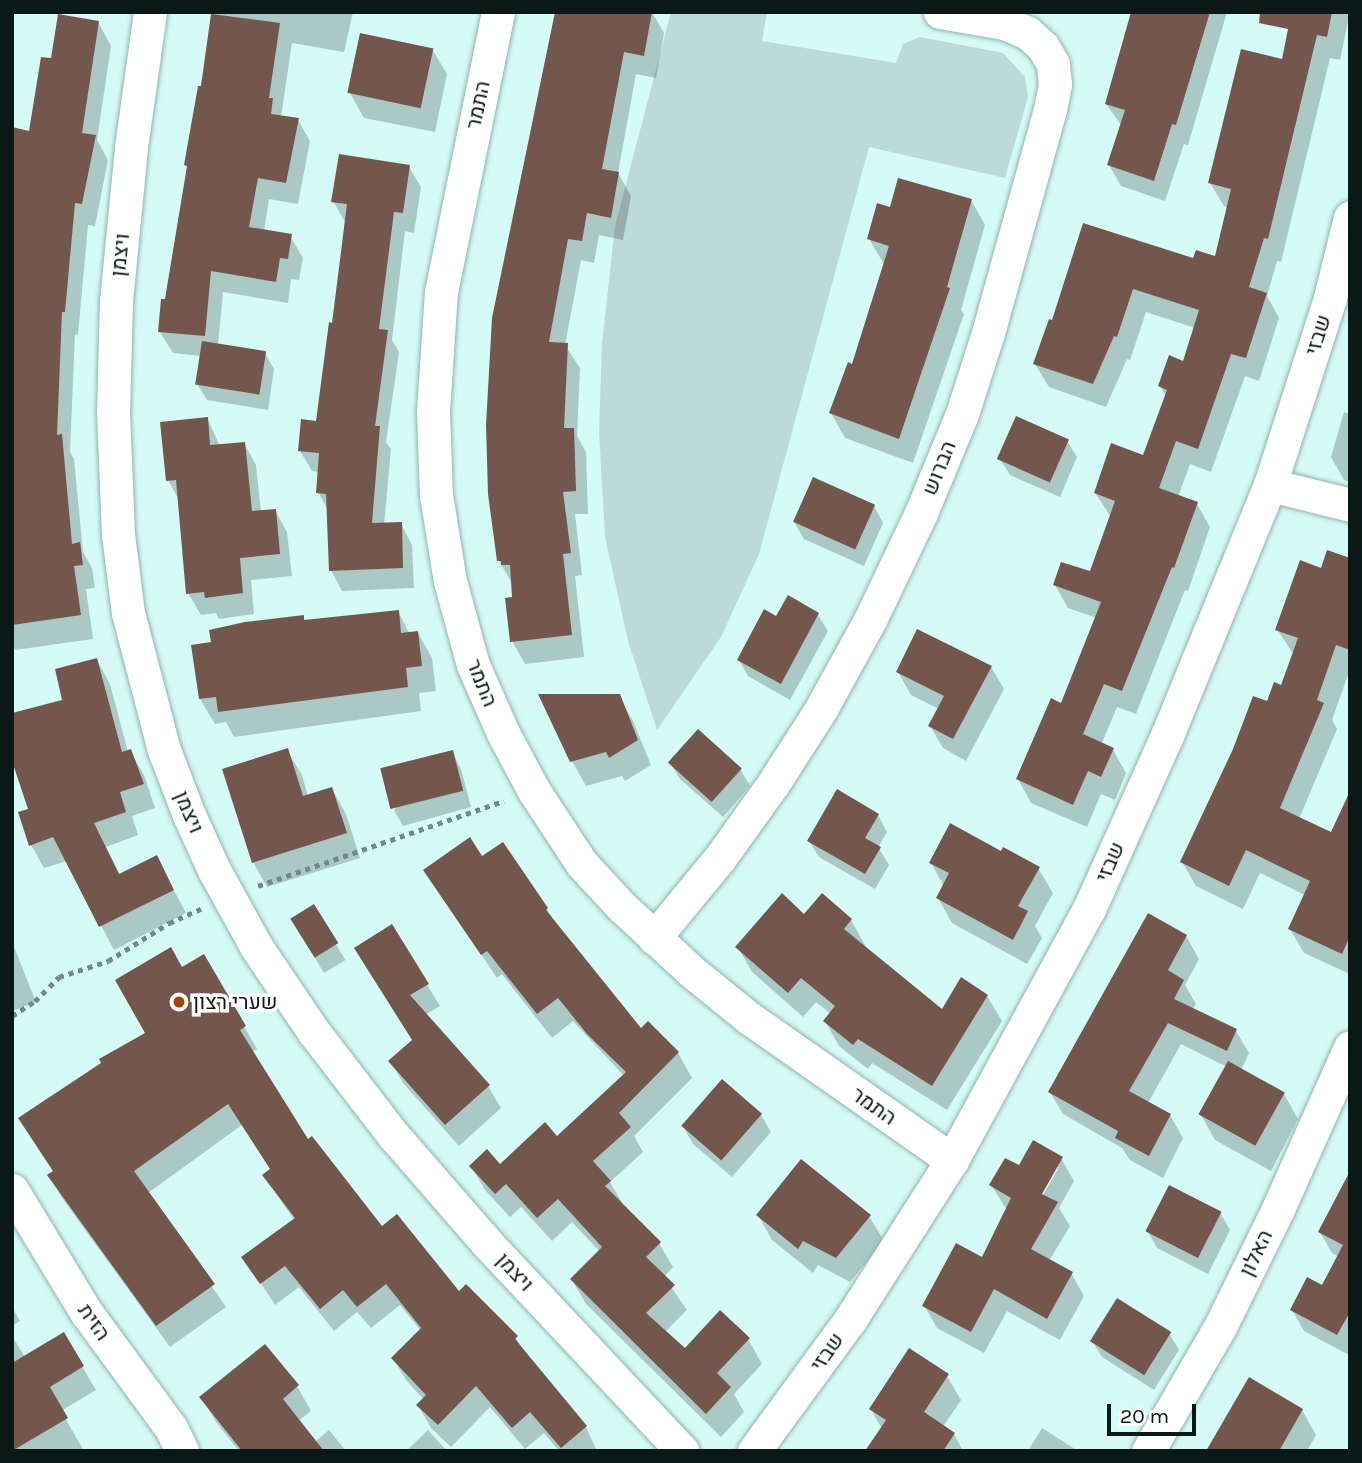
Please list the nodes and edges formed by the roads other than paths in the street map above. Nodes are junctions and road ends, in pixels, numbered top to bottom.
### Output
1 (150, 12) edge
2 (498, 12) edge
3 (940, 12) edge
4 (1350, 217) edge
5 (1270, 485) junction
6 (1350, 505) edge
7 (654, 938) junction
8 (1350, 1047) edge
9 (951, 1160) junction
10 (12, 1190) edge
11 (182, 1451) edge
12 (682, 1451) edge
13 (754, 1451) edge
14 (1148, 1451) edge

1 - 12 street, ויצמן
2 - 7 street, התמר
3 - 7 street, הברוש
4 - 5 street, שבזי
5 - 6 street
5 - 9 street, שבזי
7 - 9 street, התמר
8 - 14 street, האלון
9 - 13 street, שבזי
10 - 11 street, הזית

